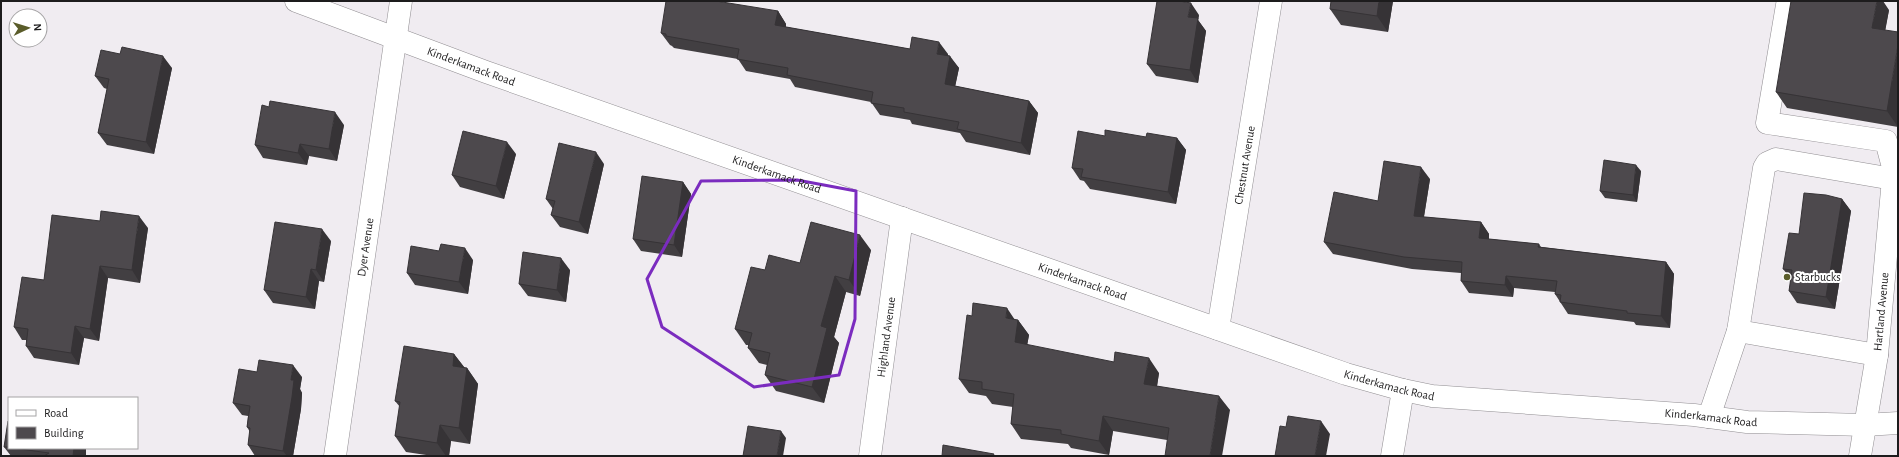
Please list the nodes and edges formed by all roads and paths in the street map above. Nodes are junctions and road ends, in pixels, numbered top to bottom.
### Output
1 (296, 1) edge
2 (401, 1) edge
3 (1271, 1) edge
4 (1787, 5) dead end
5 (394, 38) junction
6 (1895, 173) edge
7 (902, 218) junction
8 (1218, 329) junction
9 (1738, 331) junction
10 (1877, 355) junction
11 (1403, 390) junction
12 (1709, 417) junction
13 (1898, 423) edge
14 (1865, 425) junction
15 (335, 456) edge
16 (870, 456) edge
17 (1392, 456) edge
18 (1860, 456) edge

1 - 5 main road, Kinderkamack Road
2 - 5 main road, Dyer Avenue
3 - 8 main road, Chestnut Avenue
4 - 6 main road, Hartland Avenue
5 - 7 main road, Kinderkamack Road
5 - 15 main road, Dyer Avenue
6 - 9 main road
6 - 10 main road, Hartland Avenue
7 - 8 main road, Kinderkamack Road
7 - 16 main road, Highland Avenue
8 - 11 main road, Kinderkamack Road
9 - 10 main road
9 - 12 main road
10 - 14 main road, Hartland Avenue
11 - 12 main road, Kinderkamack Road
11 - 17 main road
12 - 14 main road, Kinderkamack Road
13 - 14 main road, Kinderkamack Road
14 - 18 main road, Hartland Avenue

